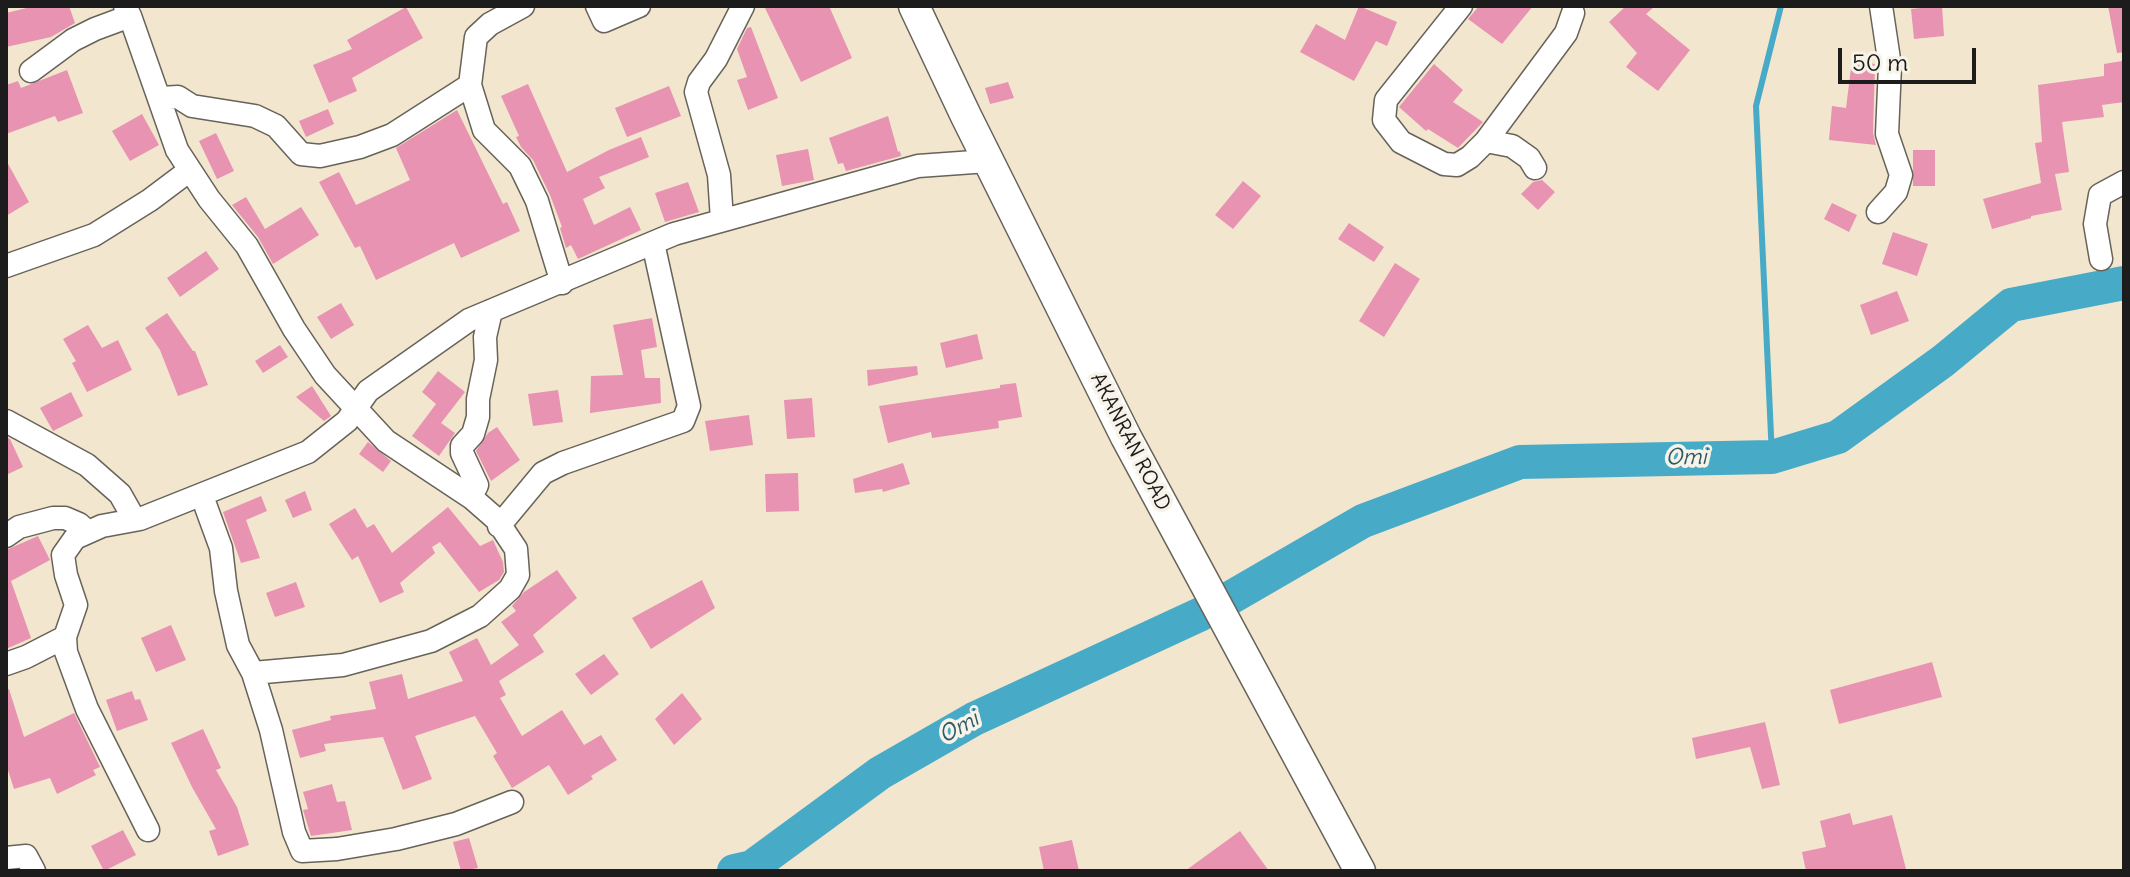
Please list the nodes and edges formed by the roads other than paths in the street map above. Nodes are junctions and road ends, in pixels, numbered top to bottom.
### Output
1 (523, 6) edge
2 (597, 6) edge
3 (639, 6) edge
4 (743, 6) edge
5 (914, 6) edge
6 (1461, 6) edge
7 (1881, 6) edge
8 (128, 11) edge
9 (1573, 13) dead end
10 (31, 71) dead end
11 (470, 85) junction
12 (160, 98) junction
13 (1486, 141) junction
14 (988, 161) junction
15 (1535, 168) dead end
16 (190, 170) junction
17 (2124, 182) edge
18 (1878, 212) dead end
19 (722, 220) junction
20 (653, 243) junction
21 (2101, 259) dead end
22 (6, 266) edge
23 (562, 283) junction
24 (491, 311) junction
25 (353, 409) junction
26 (6, 421) edge
27 (202, 496) junction
28 (471, 497) junction
29 (140, 519) junction
30 (499, 526) junction
31 (88, 532) junction
32 (6, 536) edge
33 (65, 637) junction
34 (6, 664) edge
35 (253, 673) junction
36 (512, 802) dead end
37 (148, 830) dead end
38 (6, 858) edge
39 (34, 871) edge
40 (1360, 871) edge

1 - 11 street
2 - 3 street
4 - 19 street
5 - 14 main road, AKANRAN ROAD
6 - 13 street
7 - 18 street
8 - 10 street
8 - 12 street
9 - 13 street
11 - 12 street
11 - 23 street
12 - 16 street
13 - 15 street
14 - 19 street
14 - 40 main road, AKANRAN ROAD
16 - 22 street
16 - 25 street
17 - 21 street
19 - 20 street
20 - 23 street
20 - 30 street
23 - 24 street
24 - 25 street
24 - 28 street
25 - 27 street
25 - 28 street
26 - 29 street
27 - 29 street
27 - 35 street
28 - 30 street
29 - 31 street
30 - 35 street
31 - 32 street
31 - 33 street
33 - 34 street
33 - 37 street
35 - 36 street
38 - 39 street

